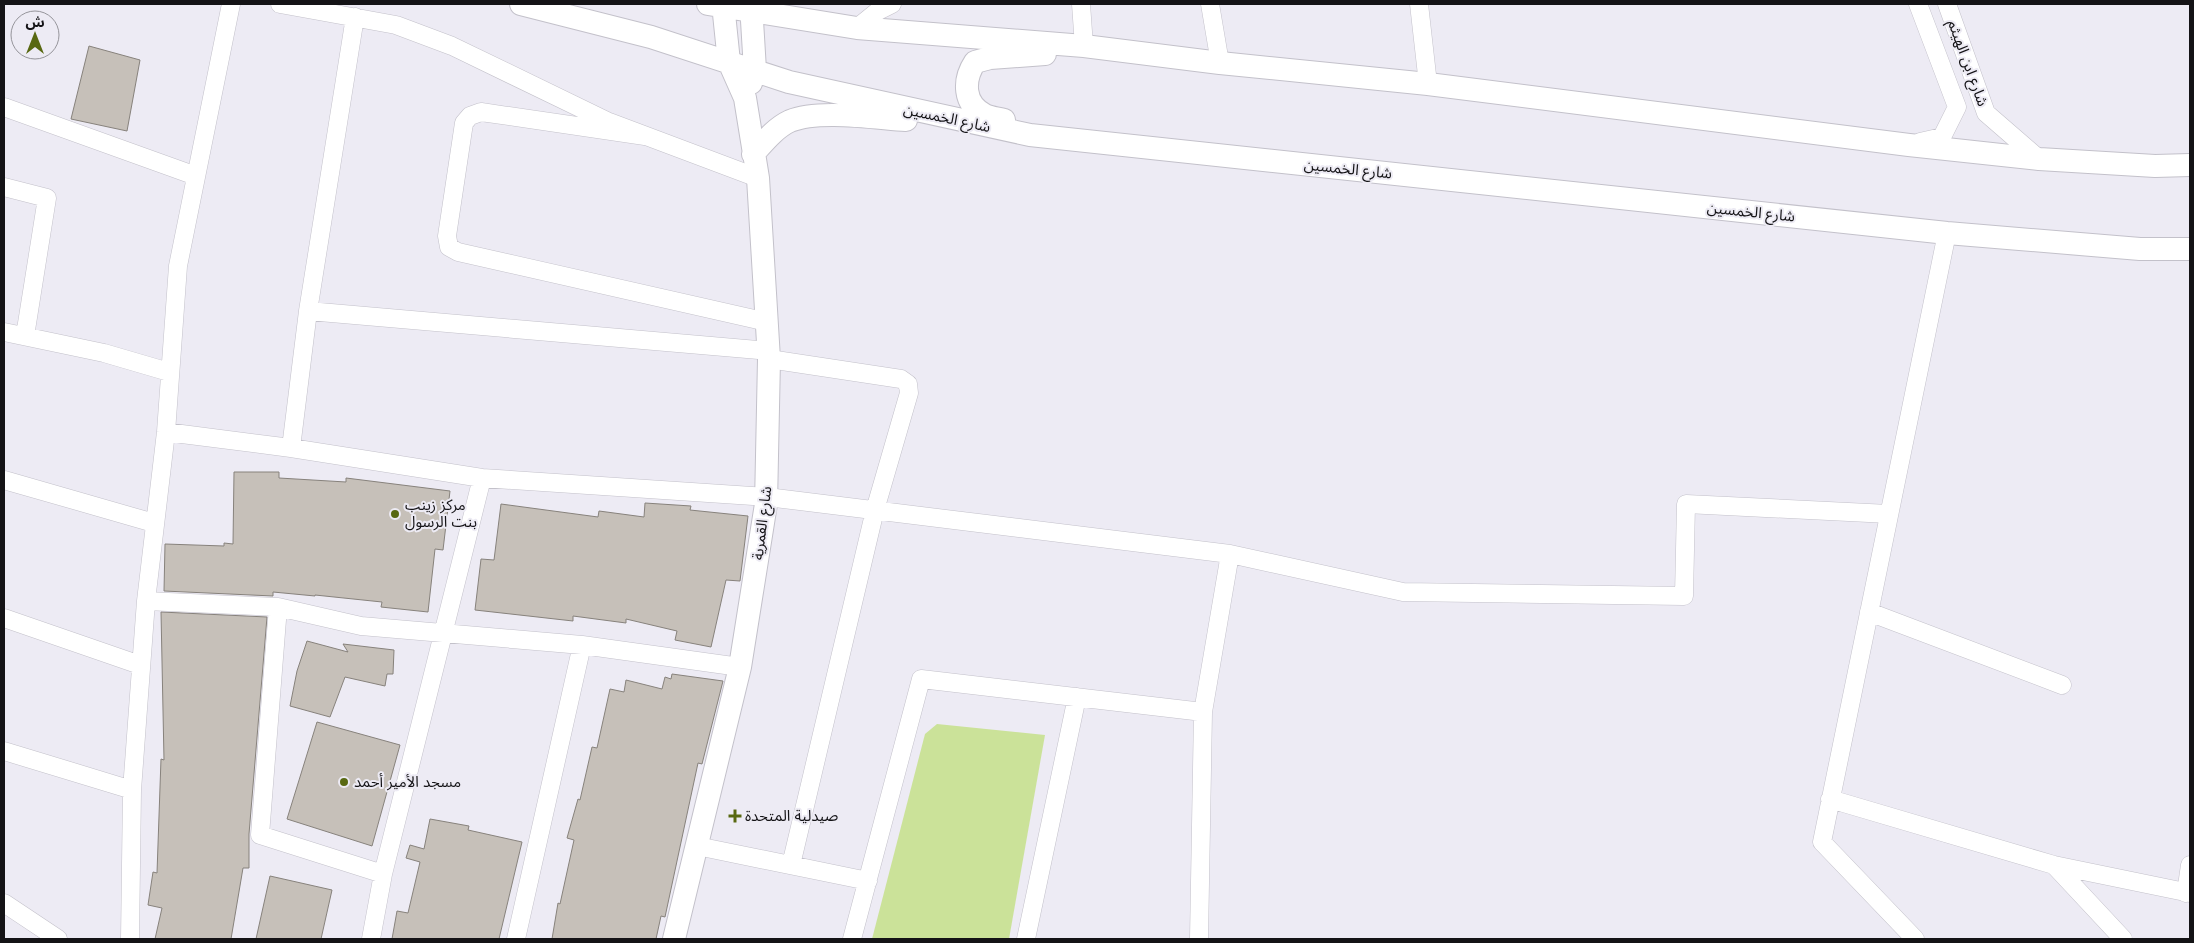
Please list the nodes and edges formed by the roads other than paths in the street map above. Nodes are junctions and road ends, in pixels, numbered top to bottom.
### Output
1 (231, 4) edge
2 (280, 4) edge
3 (521, 4) edge
4 (888, 4) edge
5 (1081, 4) edge
6 (1210, 4) edge
7 (1419, 4) edge
8 (1918, 4) edge
9 (1947, 4) edge
10 (718, 5) edge
11 (752, 7) edge
12 (354, 17) junction
13 (857, 28) junction
14 (1084, 46) junction
15 (1108, 49) junction
16 (729, 62) junction
17 (1220, 63) junction
18 (755, 70) junction
19 (1428, 84) junction
20 (745, 98) junction
21 (4, 107) edge
22 (969, 123) junction
23 (645, 136) junction
24 (1099, 142) junction
25 (1909, 145) junction
26 (753, 154) junction
27 (2039, 159) junction
28 (2190, 165) edge
29 (196, 176) junction
30 (758, 178) junction
31 (4, 187) edge
32 (1947, 233) junction
33 (2190, 249) edge
34 (308, 311) junction
35 (767, 322) junction
36 (4, 332) edge
37 (25, 336) junction
38 (769, 355) junction
39 (169, 372) junction
40 (166, 432) junction
41 (292, 448) junction
42 (482, 478) junction
43 (4, 480) edge
44 (767, 497) junction
45 (875, 510) junction
46 (1889, 514) junction
47 (154, 522) junction
48 (1230, 554) junction
49 (146, 601) junction
50 (278, 607) junction
51 (1869, 612) junction
52 (4, 618) edge
53 (444, 632) junction
54 (582, 645) junction
55 (140, 665) junction
56 (740, 667) junction
57 (2062, 685) dead end
58 (1077, 697) junction
59 (1203, 712) junction
60 (4, 751) edge
61 (132, 790) junction
62 (1830, 799) junction
63 (696, 846) junction
64 (791, 865) junction
65 (2054, 865) junction
66 (2190, 865) edge
67 (383, 874) junction
68 (868, 881) junction
69 (2188, 893) edge
70 (4, 903) edge
71 (58, 939) edge
72 (130, 939) edge
73 (371, 939) edge
74 (516, 939) edge
75 (674, 939) edge
76 (852, 939) edge
77 (1026, 939) edge
78 (1199, 939) edge
79 (1915, 939) edge
80 (2124, 939) edge

1 - 29 street
2 - 12 street
3 - 16 street, شارع الخمسين
4 - 13 street
5 - 14 street
6 - 17 street
7 - 19 street
8 - 25 street, شارع ابن الهيثم
9 - 27 street, شارع ابن الهيثم
10 - 11 street
10 - 16 street, شارع القمرية
11 - 13 street
11 - 18 street
12 - 23 street
12 - 34 street
13 - 14 street
14 - 15 street
15 - 17 street
15 - 24 street
16 - 18 street, شارع الخمسين
16 - 20 street, شارع القمرية
17 - 19 street
18 - 20 street, شارع القمرية
18 - 22 street, شارع الخمسين
19 - 25 street
20 - 26 street, شارع القمرية
21 - 29 street
22 - 24 street, شارع الخمسين
22 - 26 street
23 - 30 street
23 - 35 street
24 - 32 street, شارع الخمسين
25 - 27 street
26 - 30 street, شارع القمرية
27 - 28 street
29 - 39 street
30 - 35 street, شارع القمرية
31 - 37 street
32 - 33 street, شارع الخمسين
32 - 46 street
34 - 38 street
34 - 41 street
35 - 38 street, شارع القمرية
36 - 37 street
37 - 39 street
38 - 44 street, شارع القمرية
38 - 45 street
39 - 40 street
40 - 41 street
40 - 47 street
41 - 42 street
42 - 44 street
42 - 53 street
43 - 47 street
44 - 45 street
44 - 56 street, شارع القمرية
45 - 48 street
45 - 64 street
46 - 48 street
46 - 51 street
47 - 49 street
48 - 59 street
49 - 50 street
49 - 55 street
50 - 53 street
50 - 67 street
51 - 57 street
51 - 62 street
52 - 55 street
53 - 54 street
53 - 67 street
54 - 56 street
54 - 74 street
55 - 61 street
56 - 63 street, شارع القمرية
58 - 59 street
58 - 68 street
58 - 77 street
59 - 78 street
60 - 61 street
61 - 72 street
62 - 65 street
62 - 79 street
63 - 64 street
63 - 75 street, شارع القمرية
64 - 68 street
65 - 69 street
65 - 80 street
66 - 69 street
67 - 73 street
68 - 76 street
70 - 71 street

